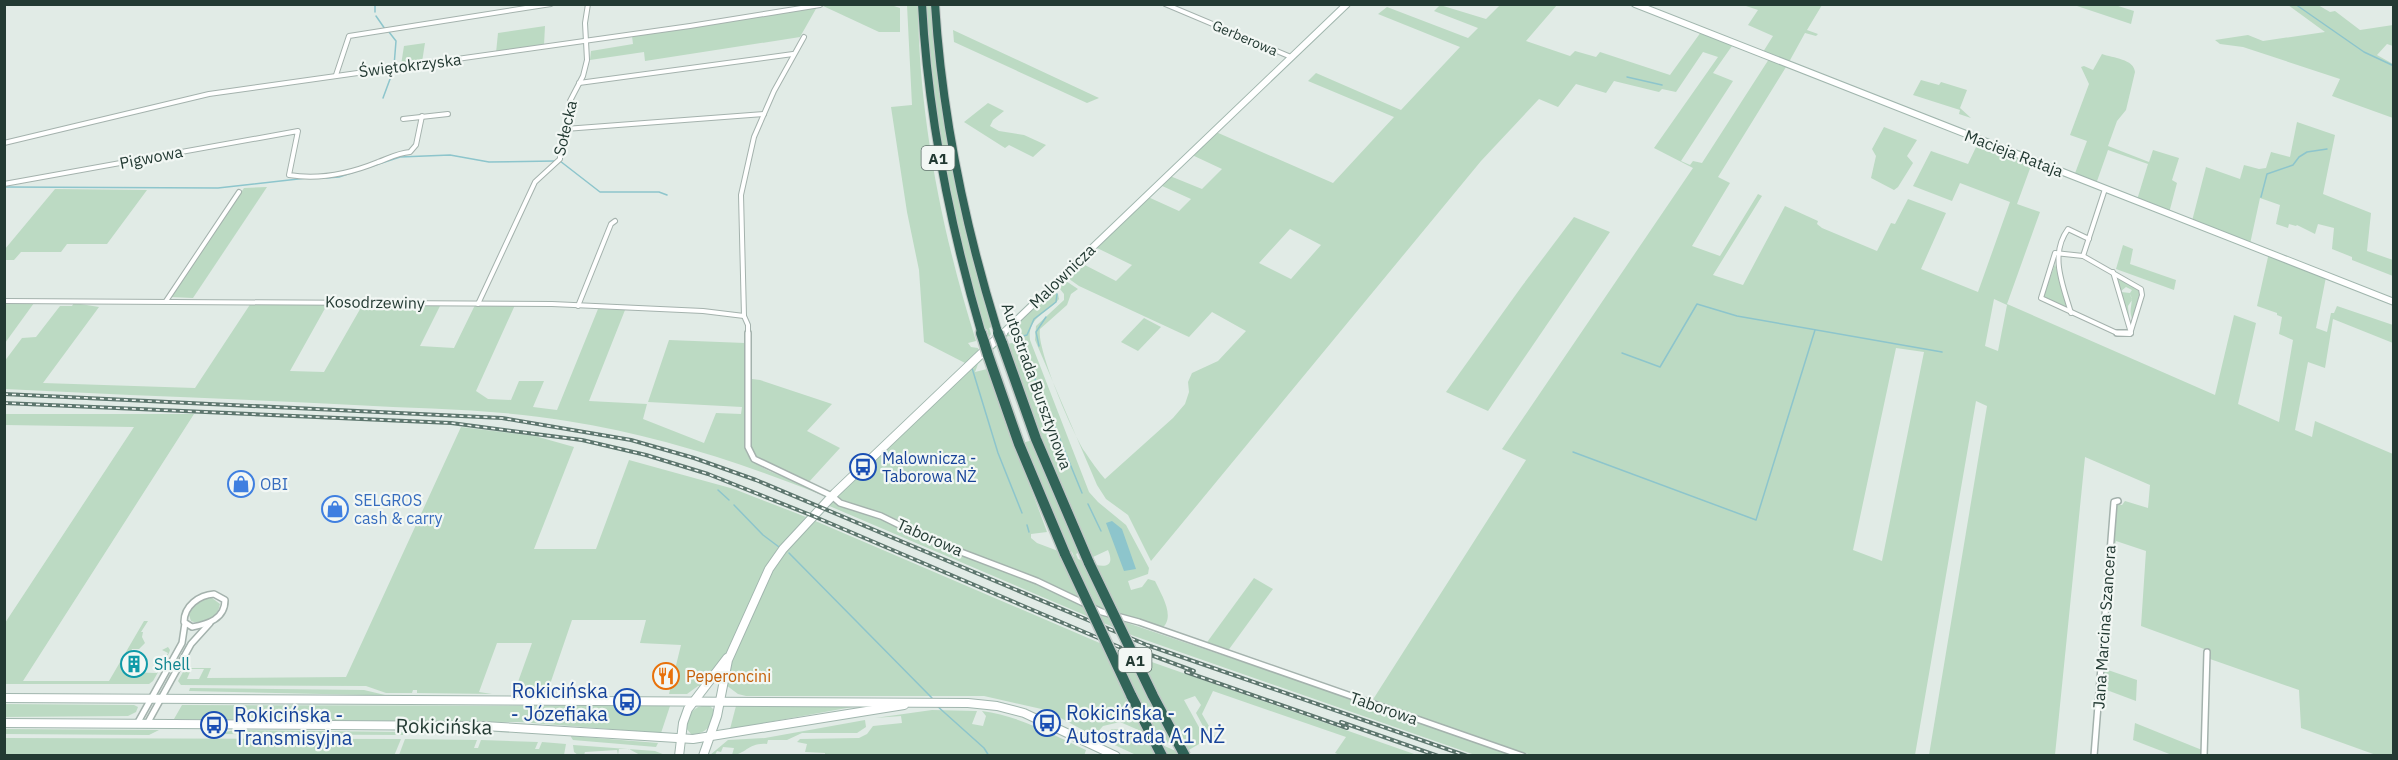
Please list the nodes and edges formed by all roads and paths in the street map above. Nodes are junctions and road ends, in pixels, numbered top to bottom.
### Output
1 (551, 4) edge
2 (588, 4) edge
3 (922, 4) edge
4 (935, 4) edge
5 (1165, 4) edge
6 (1347, 4) edge
7 (1635, 4) edge
8 (820, 5) edge
9 (804, 36) dead end
10 (586, 40) junction
11 (793, 54) junction
12 (1292, 57) junction
13 (336, 75) junction
14 (578, 83) junction
15 (448, 114) dead end
16 (764, 114) junction
17 (422, 116) junction
18 (403, 120) dead end
19 (565, 129) junction
20 (4, 143) edge
21 (4, 184) edge
22 (2105, 189) junction
23 (239, 192) dead end
24 (615, 221) dead end
25 (2089, 239) junction
26 (2055, 253) junction
27 (2083, 256) junction
28 (2113, 272) junction
29 (4, 301) edge
30 (166, 301) junction
31 (2394, 302) edge
32 (478, 304) junction
33 (578, 306) junction
34 (2071, 313) junction
35 (744, 316) junction
36 (2131, 333) junction
37 (832, 496) junction
38 (2118, 501) dead end
39 (211, 623) junction
40 (185, 624) junction
41 (733, 649) junction
42 (2207, 652) dead end
43 (4, 698) edge
44 (156, 699) junction
45 (693, 701) junction
46 (720, 701) junction
47 (915, 703) junction
48 (4, 723) edge
49 (142, 724) junction
50 (710, 738) junction
51 (680, 739) junction
52 (678, 756) edge
53 (703, 756) edge
54 (1116, 756) edge
55 (1162, 756) edge
56 (1185, 756) edge
57 (1523, 756) edge
58 (2094, 756) edge
59 (2204, 756) edge

1 - 13 street
2 - 10 street, Sołecka
3 - 55 highway, Autostrada Bursztynowa / A1, bridge
4 - 56 highway, Autostrada Bursztynowa / A1, bridge
5 - 12 street, Gerberowa
6 - 12 street, Malownicza
7 - 22 street, Macieja Rataja
8 - 10 street, Świętokrzyska
9 - 11 street, Taborowa
10 - 13 street, Świętokrzyska
10 - 14 street, Sołecka
11 - 14 street
11 - 16 street, Taborowa
12 - 37 street, Malownicza
13 - 20 street, Świętokrzyska
14 - 19 street, Sołecka
15 - 17 street
16 - 19 street
16 - 35 street, Taborowa
17 - 18 street
17 - 21 street, Pigwowa
19 - 32 street, Sołecka
22 - 25 street
22 - 31 street, Macieja Rataja
23 - 30 street
24 - 33 street
25 - 26 street
25 - 27 street
26 - 27 street
26 - 34 street
26 - 34 street
27 - 28 street
28 - 36 street
28 - 36 street
29 - 30 street, Kosodrzewiny
30 - 32 street, Kosodrzewiny
32 - 33 street, Kosodrzewiny
33 - 35 street, Kosodrzewiny
34 - 36 street
35 - 37 street, Taborowa
37 - 41 street, Malownicza
37 - 57 street, Taborowa
38 - 58 street, Jana Marcina Szancera
39 - 40 street
39 - 40 street
39 - 44 street
40 - 44 street
41 - 45 street, Malownicza
41 - 46 street, Malownicza
42 - 59 street
43 - 44 street, Rokicińska
44 - 45 street, Rokicińska
44 - 49 street
44 - 49 street
45 - 46 street, Rokicińska
45 - 51 street, Malownicza
46 - 47 street, Rokicińska
46 - 50 street, Malownicza
47 - 50 street, Rokicińska
47 - 54 street, Rokicińska
48 - 49 street, Rokicińska
49 - 51 street, Rokicińska
50 - 51 street, Rokicińska
50 - 53 street, Malownicza
51 - 52 street, Malownicza

